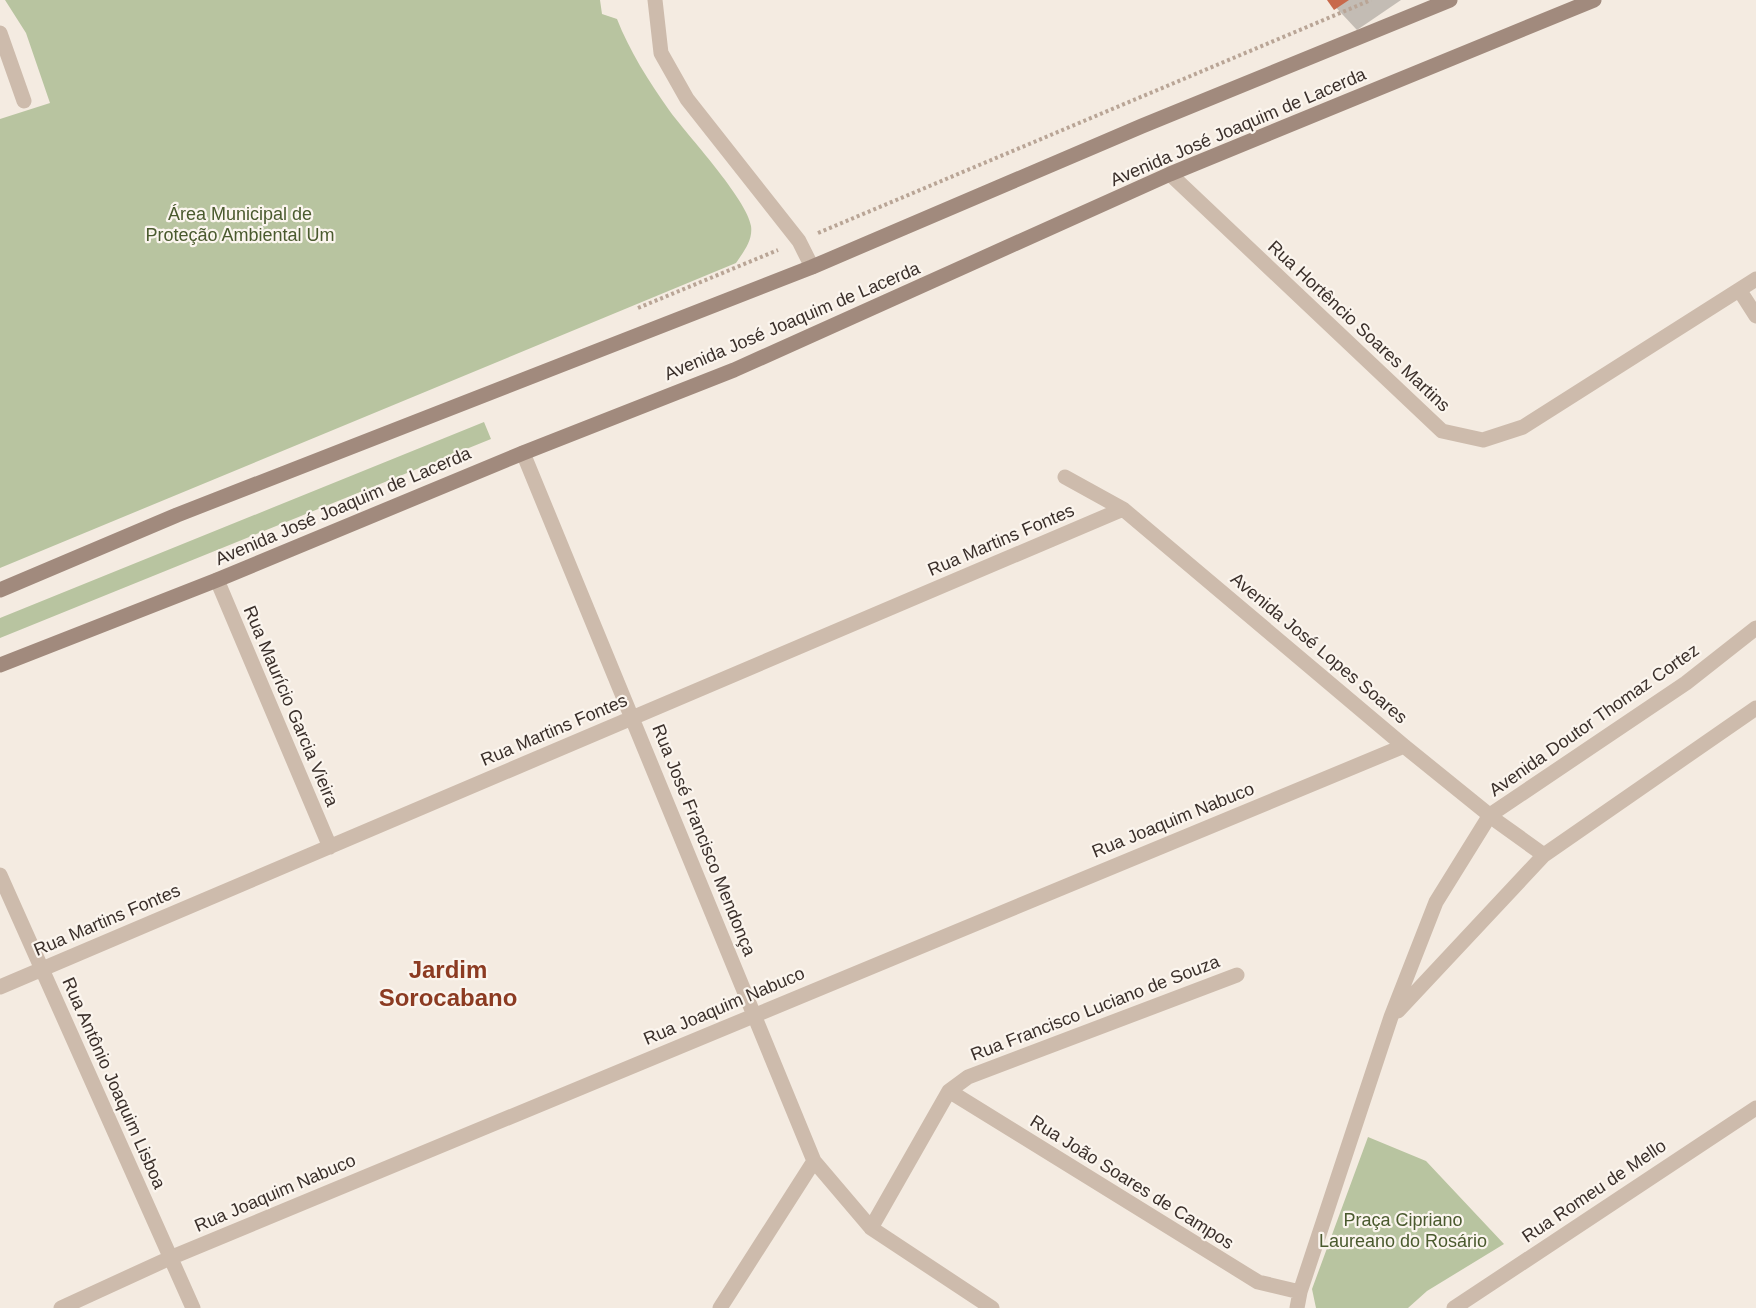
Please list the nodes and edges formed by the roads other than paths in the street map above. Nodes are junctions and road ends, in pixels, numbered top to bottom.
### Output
1 (655, 0) edge
2 (1450, 0) edge
3 (1594, 0) edge
4 (0, 33) edge
5 (24, 101) dead end
6 (1170, 174) junction
7 (812, 267) junction
8 (1756, 279) edge
9 (1740, 291) junction
10 (1756, 316) edge
11 (523, 453) junction
12 (1065, 477) dead end
13 (1124, 509) junction
14 (217, 580) junction
15 (0, 590) edge
16 (1756, 628) edge
17 (0, 665) edge
18 (1756, 708) edge
19 (633, 718) junction
20 (1404, 746) junction
21 (1490, 815) junction
22 (330, 847) junction
23 (1544, 855) junction
24 (0, 875) edge
25 (42, 969) junction
26 (1237, 975) dead end
27 (0, 987) edge
28 (755, 1014) junction
29 (1391, 1017) junction
30 (949, 1091) junction
31 (1756, 1108) edge
32 (814, 1161) junction
33 (871, 1228) junction
34 (170, 1258) junction
35 (1299, 1300) edge
36 (61, 1308) edge
37 (193, 1308) edge
38 (720, 1308) edge
39 (992, 1308) edge
40 (1454, 1308) edge

1 - 7 street
2 - 7 main road, Avenida José Joaquim de Lacerda
3 - 6 main road, Avenida José Joaquim de Lacerda
4 - 5 street
6 - 9 street, Rua Hortêncio Soares Martins
6 - 11 main road, Avenida José Joaquim de Lacerda
7 - 15 main road, Avenida José Joaquim de Lacerda
8 - 9 street, Rua Hortêncio Soares Martins
9 - 10 street
11 - 14 main road, Avenida José Joaquim de Lacerda
11 - 19 street, Rua José Francisco Mendonça
12 - 13 street, Avenida José Lopes Soares
13 - 19 street, Rua Martins Fontes
13 - 20 street, Avenida José Lopes Soares
14 - 17 main road, Avenida José Joaquim de Lacerda
14 - 22 street, Rua Maurício Garcia Vieira
16 - 21 street, Avenida Doutor Thomaz Cortez
18 - 23 street, Avenida Doutor Thomaz Cortez
19 - 22 street, Rua Martins Fontes
19 - 28 street, Rua José Francisco Mendonça
20 - 21 street, Avenida José Lopes Soares
20 - 28 street, Rua Joaquim Nabuco
21 - 23 street, Avenida José Lopes Soares
21 - 29 street, Avenida Doutor Thomaz Cortez
22 - 25 street, Rua Martins Fontes
23 - 29 street, Avenida Doutor Thomaz Cortez
24 - 25 street, Rua Antônio Joaquim Lisboa
25 - 27 street, Rua Martins Fontes
25 - 34 street, Rua Antônio Joaquim Lisboa
26 - 30 street, Rua Francisco Luciano de Souza
28 - 32 street, Rua José Francisco Mendonça
28 - 34 street, Rua Joaquim Nabuco
29 - 35 street, Avenida Doutor Thomaz Cortez
30 - 33 street, Rua Francisco Luciano de Souza
30 - 35 street, Rua João Soares de Campos
31 - 40 street, Rua Romeu de Mello
32 - 33 street, Rua José Francisco Mendonça
32 - 38 street
33 - 39 street, Rua José Francisco Mendonça
34 - 36 street, Rua Joaquim Nabuco
34 - 37 street, Rua Antônio Joaquim Lisboa

